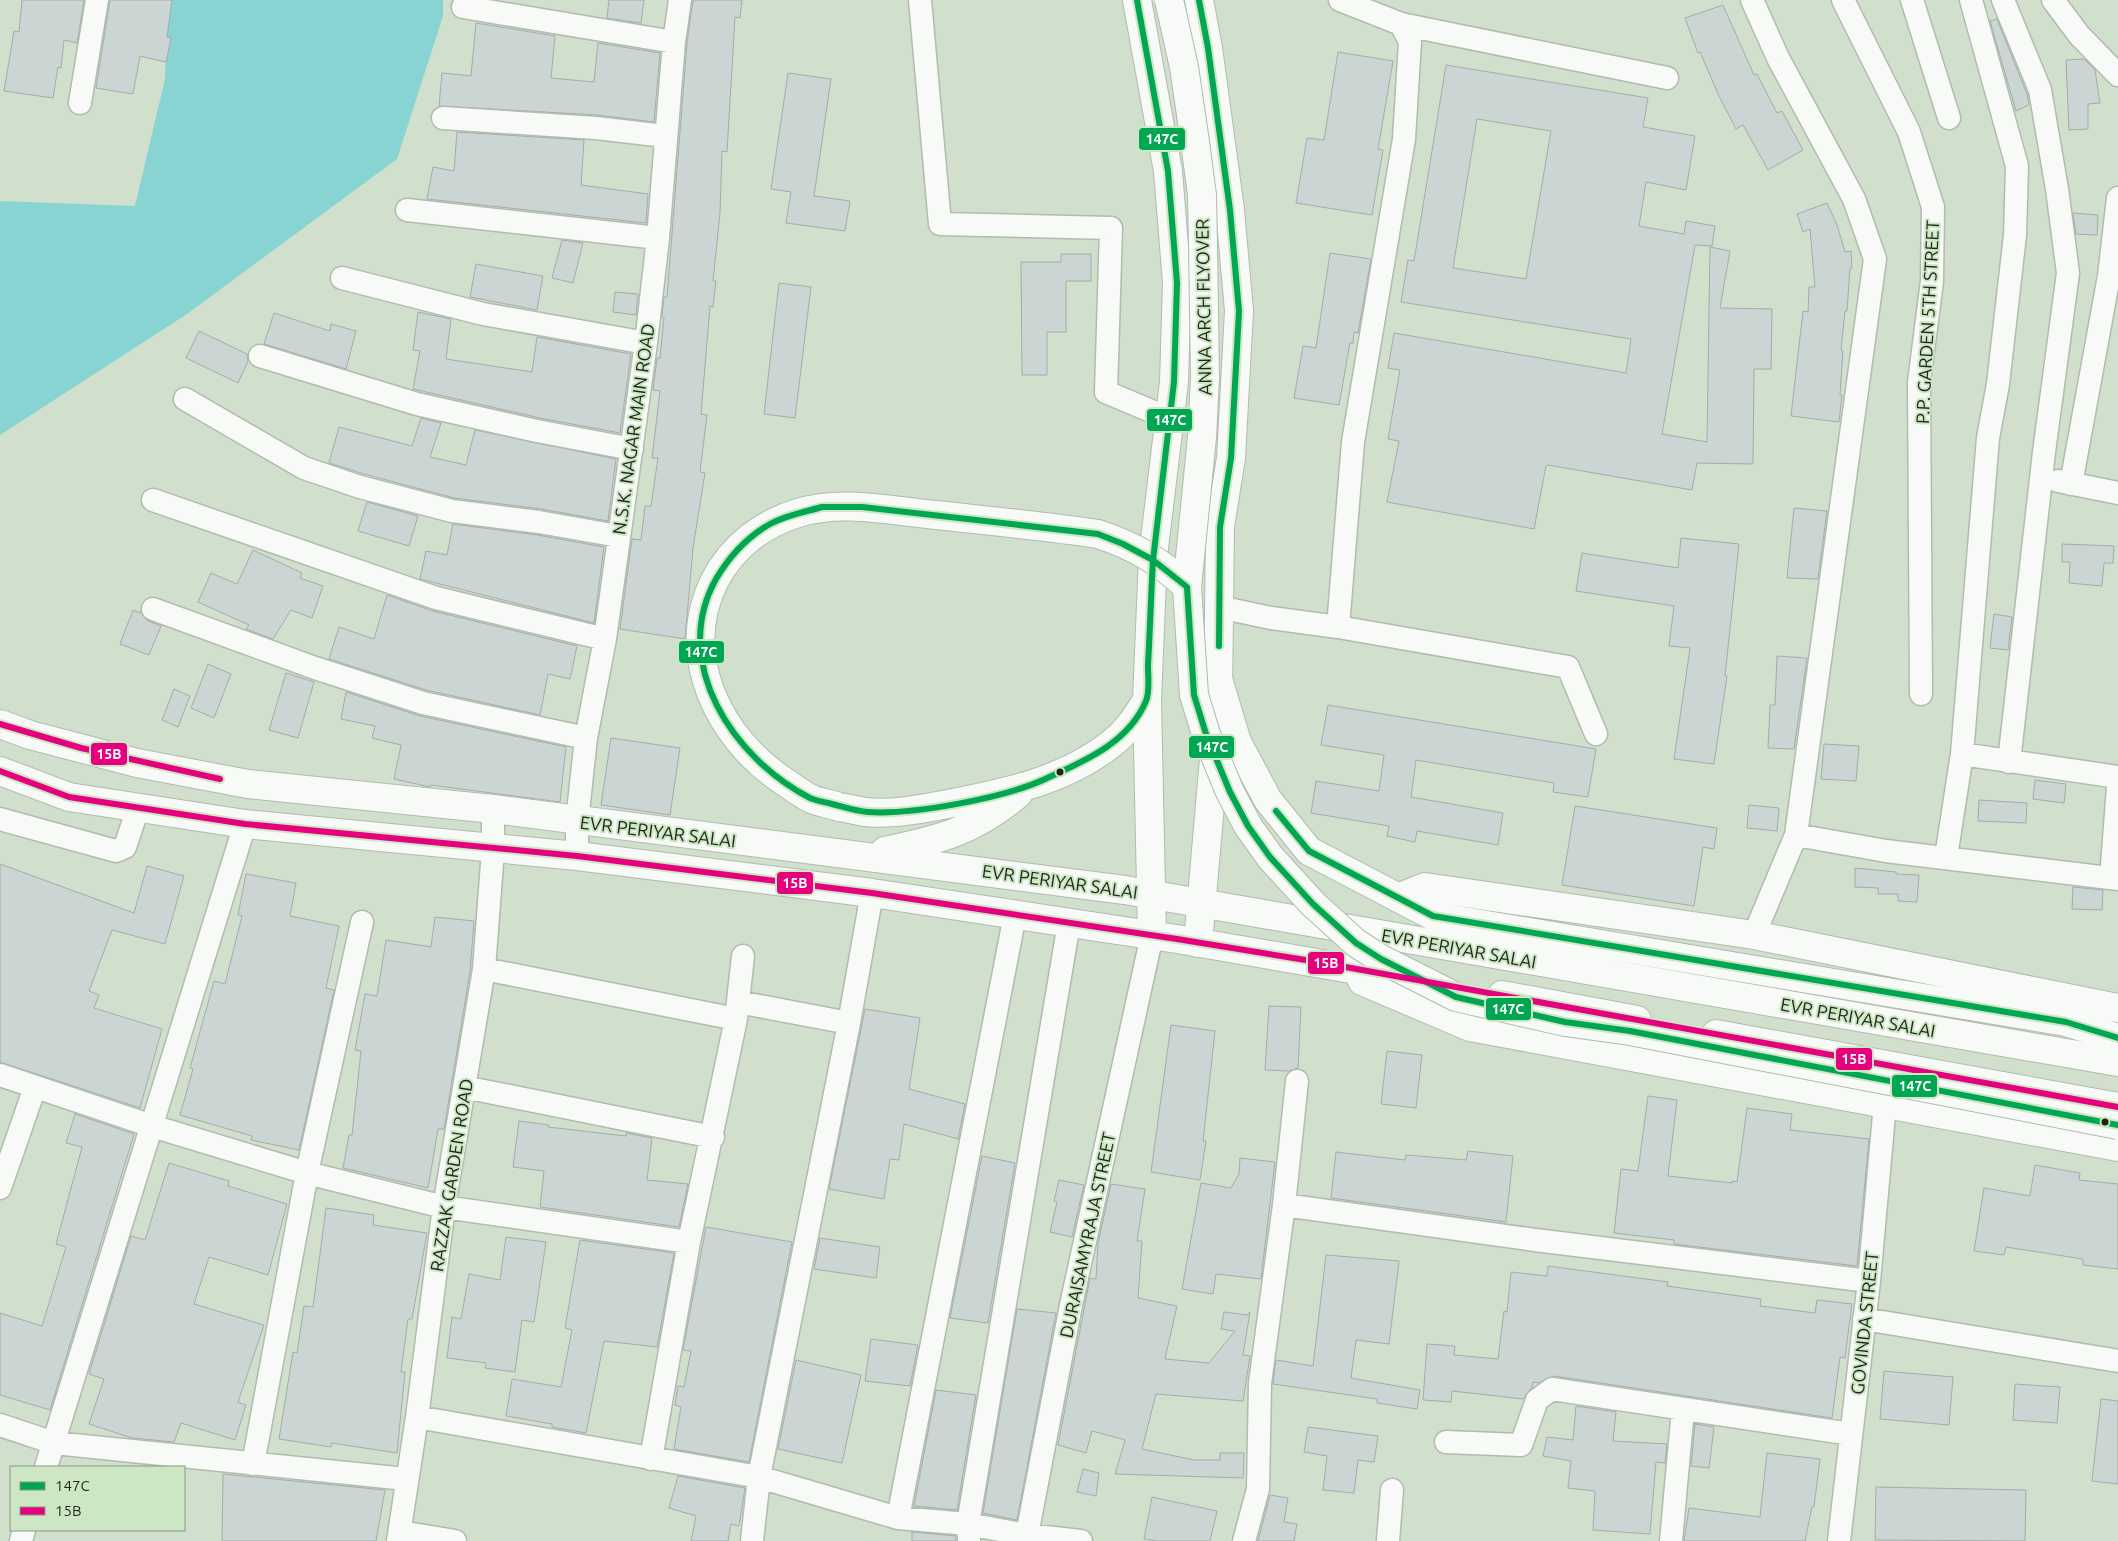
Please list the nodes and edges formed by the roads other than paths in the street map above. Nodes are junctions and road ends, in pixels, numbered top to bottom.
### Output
1 (97, 0) edge
2 (680, 0) edge
3 (1136, 0) edge
4 (1169, 0) edge
5 (1199, 0) edge
6 (1340, 0) edge
7 (1752, 0) edge
8 (1843, 0) edge
9 (1912, 0) edge
10 (1971, 0) edge
11 (2003, 0) edge
12 (2053, 0) edge
13 (916, 4) edge
14 (463, 7) dead end
15 (1401, 24) junction
16 (674, 42) junction
17 (2118, 75) edge
18 (1668, 78) dead end
19 (80, 103) dead end
20 (443, 118) dead end
21 (1949, 118) dead end
22 (665, 136) junction
23 (2118, 198) edge
24 (407, 210) dead end
25 (658, 238) junction
26 (2114, 277) edge
27 (342, 278) dead end
28 (646, 343) junction
29 (260, 356) dead end
30 (185, 399) dead end
31 (1170, 419) junction
32 (632, 449) junction
33 (2042, 479) junction
34 (2071, 484) junction
35 (2118, 493) edge
36 (152, 500) dead end
37 (1158, 520) junction
38 (1220, 527) junction
39 (618, 536) junction
40 (1187, 587) junction
41 (1151, 606) junction
42 (1219, 607) junction
43 (152, 609) dead end
44 (1338, 627) junction
45 (605, 639) junction
46 (1219, 682) junction
47 (1921, 694) dead end
48 (1147, 700) junction
49 (0, 724) edge
50 (1596, 734) dead end
51 (586, 738) junction
52 (1962, 754) junction
53 (2009, 762) junction
54 (0, 770) edge
55 (2118, 777) edge
56 (1027, 787) junction
57 (2118, 787) edge
58 (138, 808) junction
59 (493, 809) junction
60 (0, 819) edge
61 (578, 821) junction
62 (245, 824) junction
63 (1796, 835) junction
64 (493, 850) junction
65 (861, 855) junction
66 (577, 856) junction
67 (1946, 857) junction
68 (2115, 879) edge
69 (872, 893) junction
70 (1151, 894) junction
71 (1398, 898) junction
72 (1203, 902) junction
73 (1015, 915) junction
74 (1433, 916) junction
75 (362, 922) dead end
76 (1069, 923) junction
77 (1152, 935) junction
78 (1754, 935) junction
79 (1393, 936) junction
80 (1198, 943) junction
81 (743, 956) dead end
82 (1318, 962) junction
83 (484, 969) junction
84 (2118, 1008) edge
85 (737, 1010) junction
86 (849, 1023) junction
87 (2118, 1038) edge
88 (2118, 1062) edge
89 (0, 1075) edge
90 (1297, 1081) dead end
91 (35, 1087) junction
92 (464, 1087) junction
93 (1885, 1104) junction
94 (2118, 1107) edge
95 (2118, 1125) edge
96 (152, 1126) junction
97 (712, 1138) junction
98 (2118, 1147) edge
99 (307, 1173) junction
100 (0, 1188) edge
101 (1284, 1205) junction
102 (444, 1207) junction
103 (689, 1242) junction
104 (1869, 1281) junction
105 (1864, 1319) junction
106 (2118, 1361) edge
107 (1683, 1410) junction
108 (417, 1417) junction
109 (0, 1425) edge
110 (1851, 1434) junction
111 (1446, 1442) dead end
112 (54, 1443) junction
113 (651, 1459) junction
114 (253, 1464) junction
115 (46, 1466) edge
116 (759, 1477) junction
117 (406, 1479) junction
118 (1392, 1490) dead end
119 (898, 1518) junction
120 (968, 1533) edge
121 (1027, 1535) junction
122 (399, 1537) edge
123 (455, 1541) edge
124 (752, 1541) edge
125 (1081, 1541) edge
126 (1244, 1541) edge
127 (1388, 1541) edge
128 (1671, 1541) edge
129 (1839, 1541) edge

1 - 19 street
2 - 16 street, N.S.K. NAGAR MAIN ROAD
3 - 31 main road
4 - 40 main road, ANNA ARCH FLYOVER, bridge
5 - 38 main road
6 - 15 street
7 - 63 street
8 - 47 street, P.P. GARDEN 5TH STREET
9 - 21 street
10 - 52 street
11 - 33 street
12 - 17 street
13 - 31 street
14 - 16 street
15 - 18 street
15 - 44 street
16 - 22 street, N.S.K. NAGAR MAIN ROAD
20 - 22 street
22 - 25 street, N.S.K. NAGAR MAIN ROAD
23 - 26 street
24 - 25 street
25 - 28 street, N.S.K. NAGAR MAIN ROAD
26 - 34 street
27 - 28 street
28 - 32 street, N.S.K. NAGAR MAIN ROAD
29 - 32 street
30 - 39 street
31 - 37 main road
32 - 39 street, N.S.K. NAGAR MAIN ROAD
33 - 34 street
33 - 53 street
34 - 35 street
36 - 45 street
37 - 38 main road
37 - 41 main road
38 - 42 main road
39 - 45 street, N.S.K. NAGAR MAIN ROAD
40 - 56 main road, bridge
40 - 95 main road, ANNA ARCH FLYOVER, bridge
41 - 42 main road
41 - 48 main road
42 - 44 street
42 - 46 main road
43 - 51 street
44 - 50 street
45 - 51 street, N.S.K. NAGAR MAIN ROAD
46 - 71 main road
46 - 72 main road
48 - 56 main road
48 - 70 main road
49 - 59 main road, EVR PERIYAR SALAI
51 - 61 street, N.S.K. NAGAR MAIN ROAD
52 - 53 street
52 - 67 street
53 - 55 street
54 - 58 main road, EVR PERIYAR SALAI
56 - 65 main road
57 - 68 street
58 - 60 street
58 - 62 main road, EVR PERIYAR SALAI
59 - 61 main road, EVR PERIYAR SALAI
59 - 64 street, RAZZAK GARDEN ROAD
61 - 65 main road, EVR PERIYAR SALAI
61 - 66 street, N.S.K. NAGAR MAIN ROAD
62 - 64 main road, EVR PERIYAR SALAI
62 - 96 street
63 - 67 street
63 - 78 street
64 - 66 main road, EVR PERIYAR SALAI
64 - 83 street, RAZZAK GARDEN ROAD
65 - 70 main road, EVR PERIYAR SALAI
66 - 69 main road, EVR PERIYAR SALAI
67 - 68 street
69 - 73 main road, EVR PERIYAR SALAI
69 - 86 street
70 - 72 main road, EVR PERIYAR SALAI
70 - 77 main road
71 - 74 main road
71 - 78 main road
72 - 79 main road, EVR PERIYAR SALAI
72 - 80 main road
73 - 76 main road, EVR PERIYAR SALAI
73 - 119 street
74 - 79 main road
74 - 87 main road
75 - 99 street
76 - 77 main road, EVR PERIYAR SALAI
76 - 120 street
77 - 80 main road, EVR PERIYAR SALAI
77 - 121 street, DURAISAMYRAJA STREET
78 - 84 main road
79 - 88 main road, EVR PERIYAR SALAI
80 - 82 main road, EVR PERIYAR SALAI
81 - 85 street
82 - 93 main road
82 - 94 main road, EVR PERIYAR SALAI
83 - 85 street
83 - 92 street, RAZZAK GARDEN ROAD
85 - 86 street
85 - 97 street
86 - 116 street
89 - 91 street
90 - 101 street
91 - 96 street
91 - 100 street
92 - 97 street
92 - 102 street, RAZZAK GARDEN ROAD
93 - 98 main road
93 - 104 street, GOVINDA STREET
96 - 99 street
96 - 112 street
97 - 103 street
99 - 102 street
99 - 114 street
101 - 104 street
101 - 126 street
102 - 103 street
102 - 108 street, RAZZAK GARDEN ROAD
103 - 113 street
104 - 105 street, GOVINDA STREET
105 - 106 street
105 - 110 street, GOVINDA STREET
107 - 110 street
107 - 111 street
107 - 128 street
108 - 113 street
108 - 117 street, RAZZAK GARDEN ROAD
109 - 112 street
110 - 129 street, GOVINDA STREET
112 - 114 street
112 - 115 street
113 - 116 street
114 - 117 street
116 - 119 street
116 - 124 street
117 - 122 street, RAZZAK GARDEN ROAD
118 - 127 street
119 - 120 street
120 - 121 street
121 - 125 street
122 - 123 street

